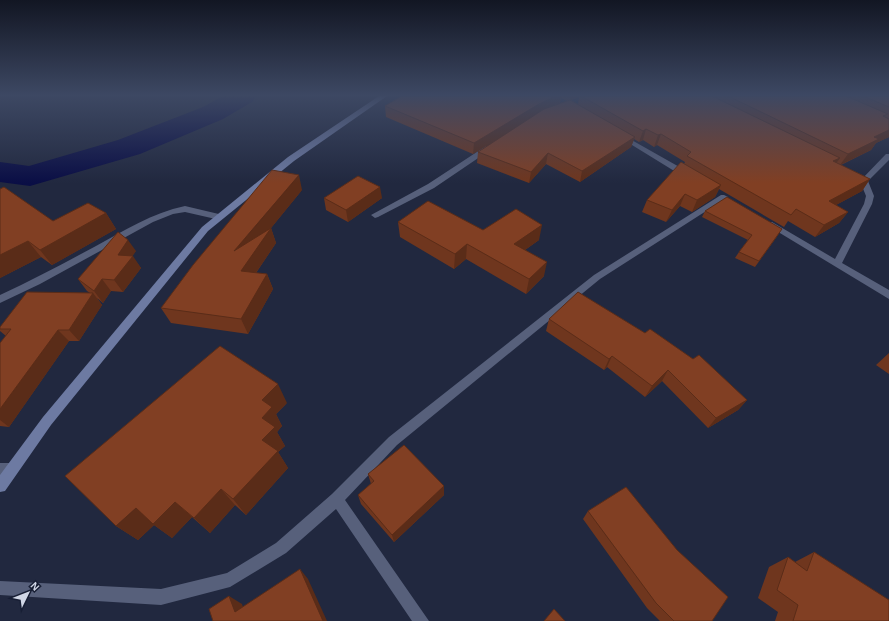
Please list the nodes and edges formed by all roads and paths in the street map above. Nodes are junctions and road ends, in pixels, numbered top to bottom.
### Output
1 (341, 125) edge
2 (610, 130) edge
3 (497, 143) edge
4 (889, 156) edge
5 (697, 181) edge
6 (724, 197) edge
7 (375, 215) dead end
8 (220, 217) junction
9 (764, 221) edge
10 (837, 264) junction
11 (889, 295) edge
12 (0, 299) edge
13 (5, 469) edge
14 (0, 486) edge
15 (337, 499) junction
16 (0, 588) edge
17 (421, 621) edge

1 - 8 street
2 - 5 street
3 - 7 street
4 - 10 street
6 - 15 street
8 - 12 street
8 - 13 street
9 - 10 street
10 - 11 street
13 - 14 street
15 - 16 street
15 - 17 street

